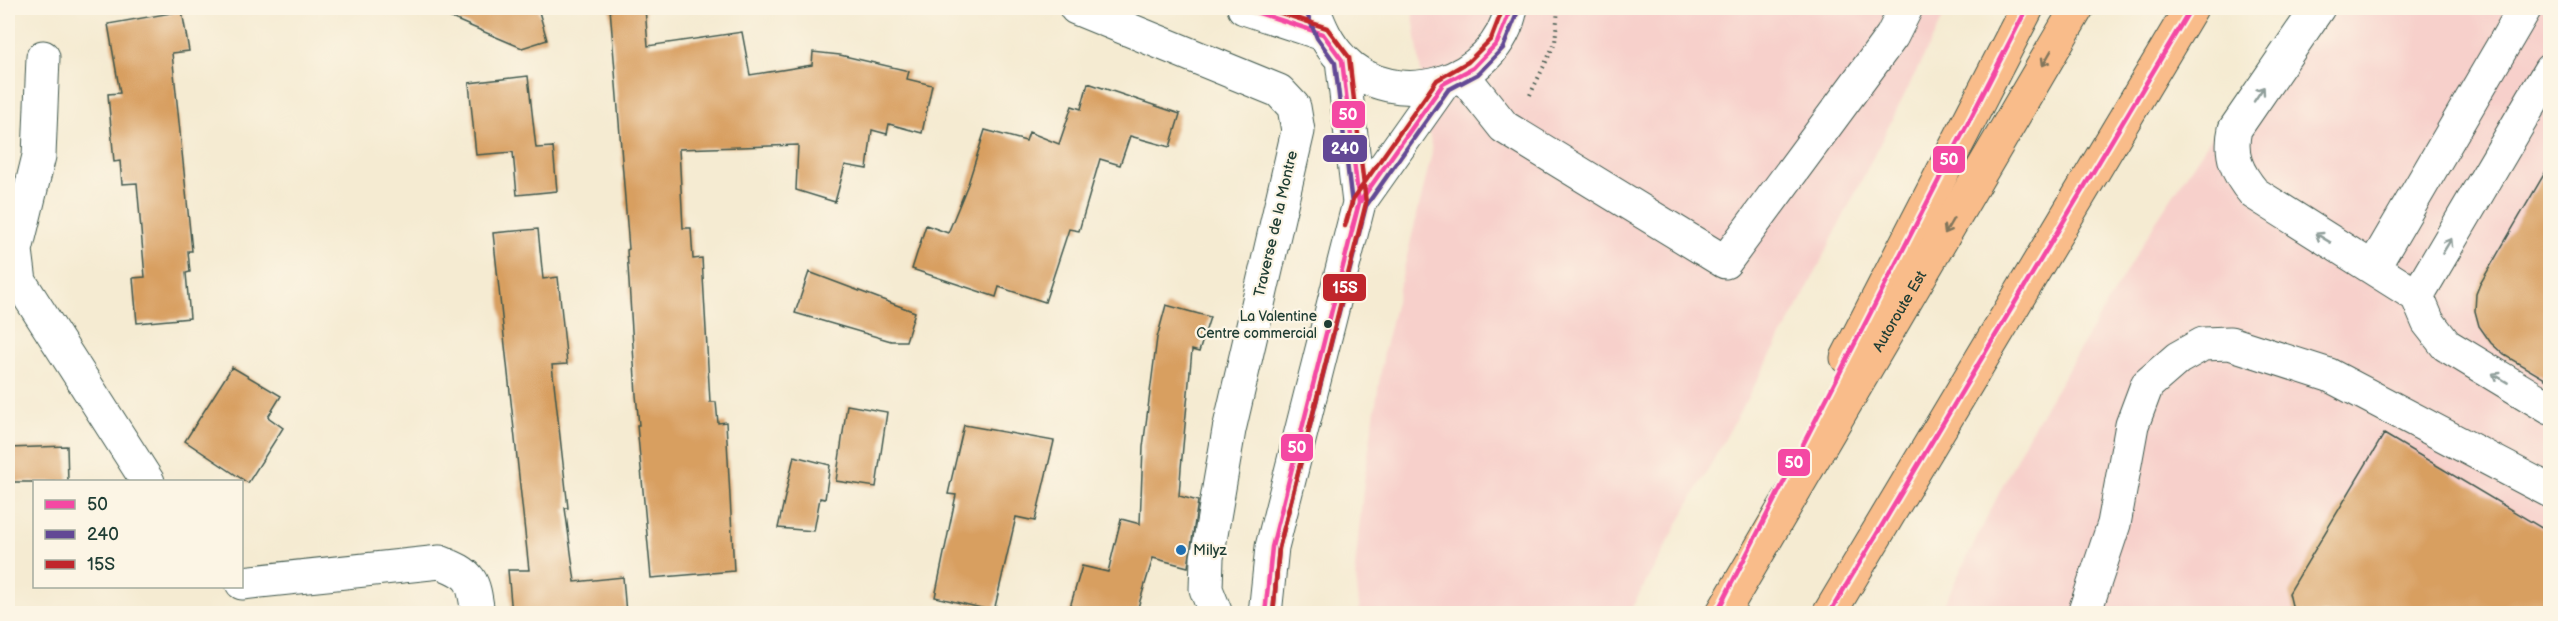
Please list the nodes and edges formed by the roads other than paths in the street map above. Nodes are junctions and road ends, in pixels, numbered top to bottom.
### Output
1 (1076, 8) edge
2 (1244, 8) edge
3 (1511, 8) edge
4 (1906, 8) edge
5 (2027, 8) edge
6 (2077, 8) edge
7 (2191, 8) edge
8 (2318, 8) edge
9 (2525, 8) edge
10 (1318, 21) edge
11 (43, 57) dead end
12 (1342, 60) junction
13 (2550, 70) edge
14 (1452, 79) junction
15 (1359, 203) junction
16 (2373, 268) junction
17 (2417, 296) junction
18 (2550, 408) edge
19 (147, 480) edge
20 (2550, 491) edge
21 (243, 583) edge
22 (478, 614) edge
23 (1216, 614) edge
24 (1265, 614) edge
25 (1716, 614) edge
26 (1722, 614) edge
27 (1829, 614) edge
28 (2084, 614) edge

1 - 23 street, Traverse de la Montre
2 - 10 street
3 - 14 street
4 - 14 street
5 - 25 highway
6 -> 26 highway, Autoroute Est
7 - 27 highway
16 -> 8 street
9 - 16 street
10 - 12 street
11 - 19 street
12 - 14 street
12 - 15 street
17 -> 13 street
14 - 15 street
15 - 24 street
16 - 17 street
18 -> 17 street
20 - 28 street
21 - 22 street

